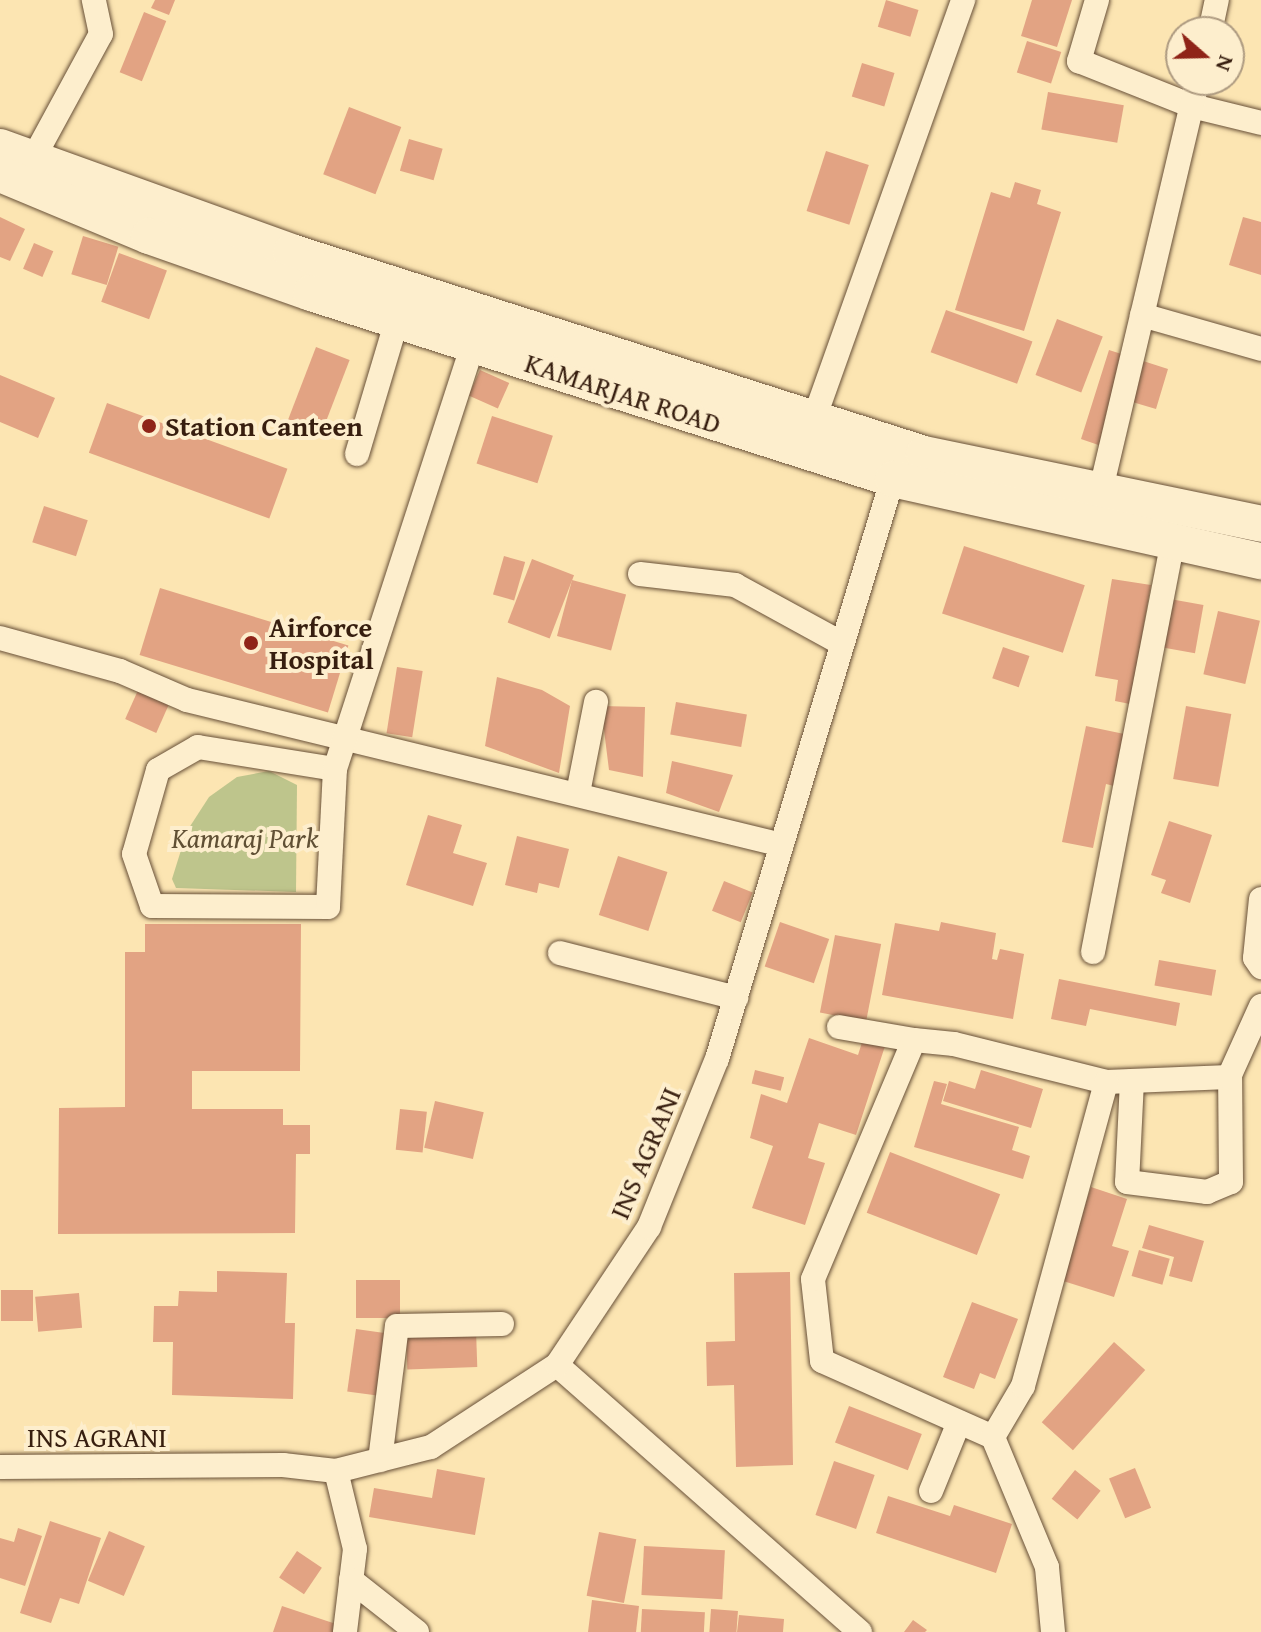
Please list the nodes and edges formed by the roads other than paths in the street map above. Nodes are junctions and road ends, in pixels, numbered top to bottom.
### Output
1 (94, 0) edge
2 (963, 0) edge
3 (1097, 0) edge
4 (1194, 96) edge
5 (1192, 106) junction
6 (1261, 123) edge
7 (16, 153) edge
8 (0, 174) edge
9 (1142, 315) junction
10 (397, 320) junction
11 (473, 345) junction
12 (1261, 349) edge
13 (814, 419) junction
14 (357, 454) dead end
15 (897, 463) junction
16 (1096, 511) junction
17 (1261, 524) edge
18 (1173, 542) junction
19 (1261, 561) edge
20 (640, 574) dead end
21 (0, 638) edge
22 (839, 642) junction
23 (596, 702) dead end
24 (346, 734) junction
25 (335, 769) junction
26 (578, 793) junction
27 (782, 845) junction
28 (1261, 899) edge
29 (1093, 952) dead end
30 (560, 953) dead end
31 (1261, 967) edge
32 (736, 998) junction
33 (1261, 1006) edge
34 (839, 1027) dead end
35 (914, 1040) junction
36 (1230, 1076) junction
37 (1132, 1081) junction
38 (1106, 1082) junction
39 (502, 1324) dead end
40 (557, 1365) junction
41 (959, 1422) junction
42 (993, 1437) junction
43 (380, 1460) junction
44 (0, 1467) edge
45 (336, 1471) junction
46 (931, 1491) dead end
47 (351, 1580) junction
48 (345, 1632) edge
49 (417, 1632) edge
50 (860, 1632) edge
51 (1053, 1632) edge

1 - 7 street
2 - 13 street
3 - 5 street
4 - 5 street
5 - 6 street
5 - 9 street
7 - 13 main road
8 - 10 main road, KAMARJAR ROAD
9 - 12 street
9 - 16 street
10 - 11 main road, KAMARJAR ROAD
10 - 14 street
11 - 15 main road, KAMARJAR ROAD
11 - 24 street
13 - 15 main road
15 - 16 main road, KAMARJAR ROAD
15 - 22 street, INS AGRANI
16 - 17 main road
16 - 18 main road, KAMARJAR ROAD
18 - 19 main road, KAMARJAR ROAD
18 - 29 street
20 - 22 street
21 - 24 street
22 - 27 street, INS AGRANI
23 - 26 street
24 - 25 street
24 - 26 street
25 - 25 street
26 - 27 street
27 - 32 street, INS AGRANI
28 - 31 street
30 - 32 street
32 - 40 street, INS AGRANI
33 - 36 street
34 - 35 street
35 - 38 street
35 - 41 street
36 - 37 street
36 - 37 street
37 - 38 street
38 - 42 street
39 - 43 street
40 - 43 street, INS AGRANI
40 - 50 street
41 - 42 street
41 - 46 street
42 - 51 street
43 - 45 street, INS AGRANI
44 - 45 street, INS AGRANI
45 - 47 street
47 - 48 street
47 - 49 street

